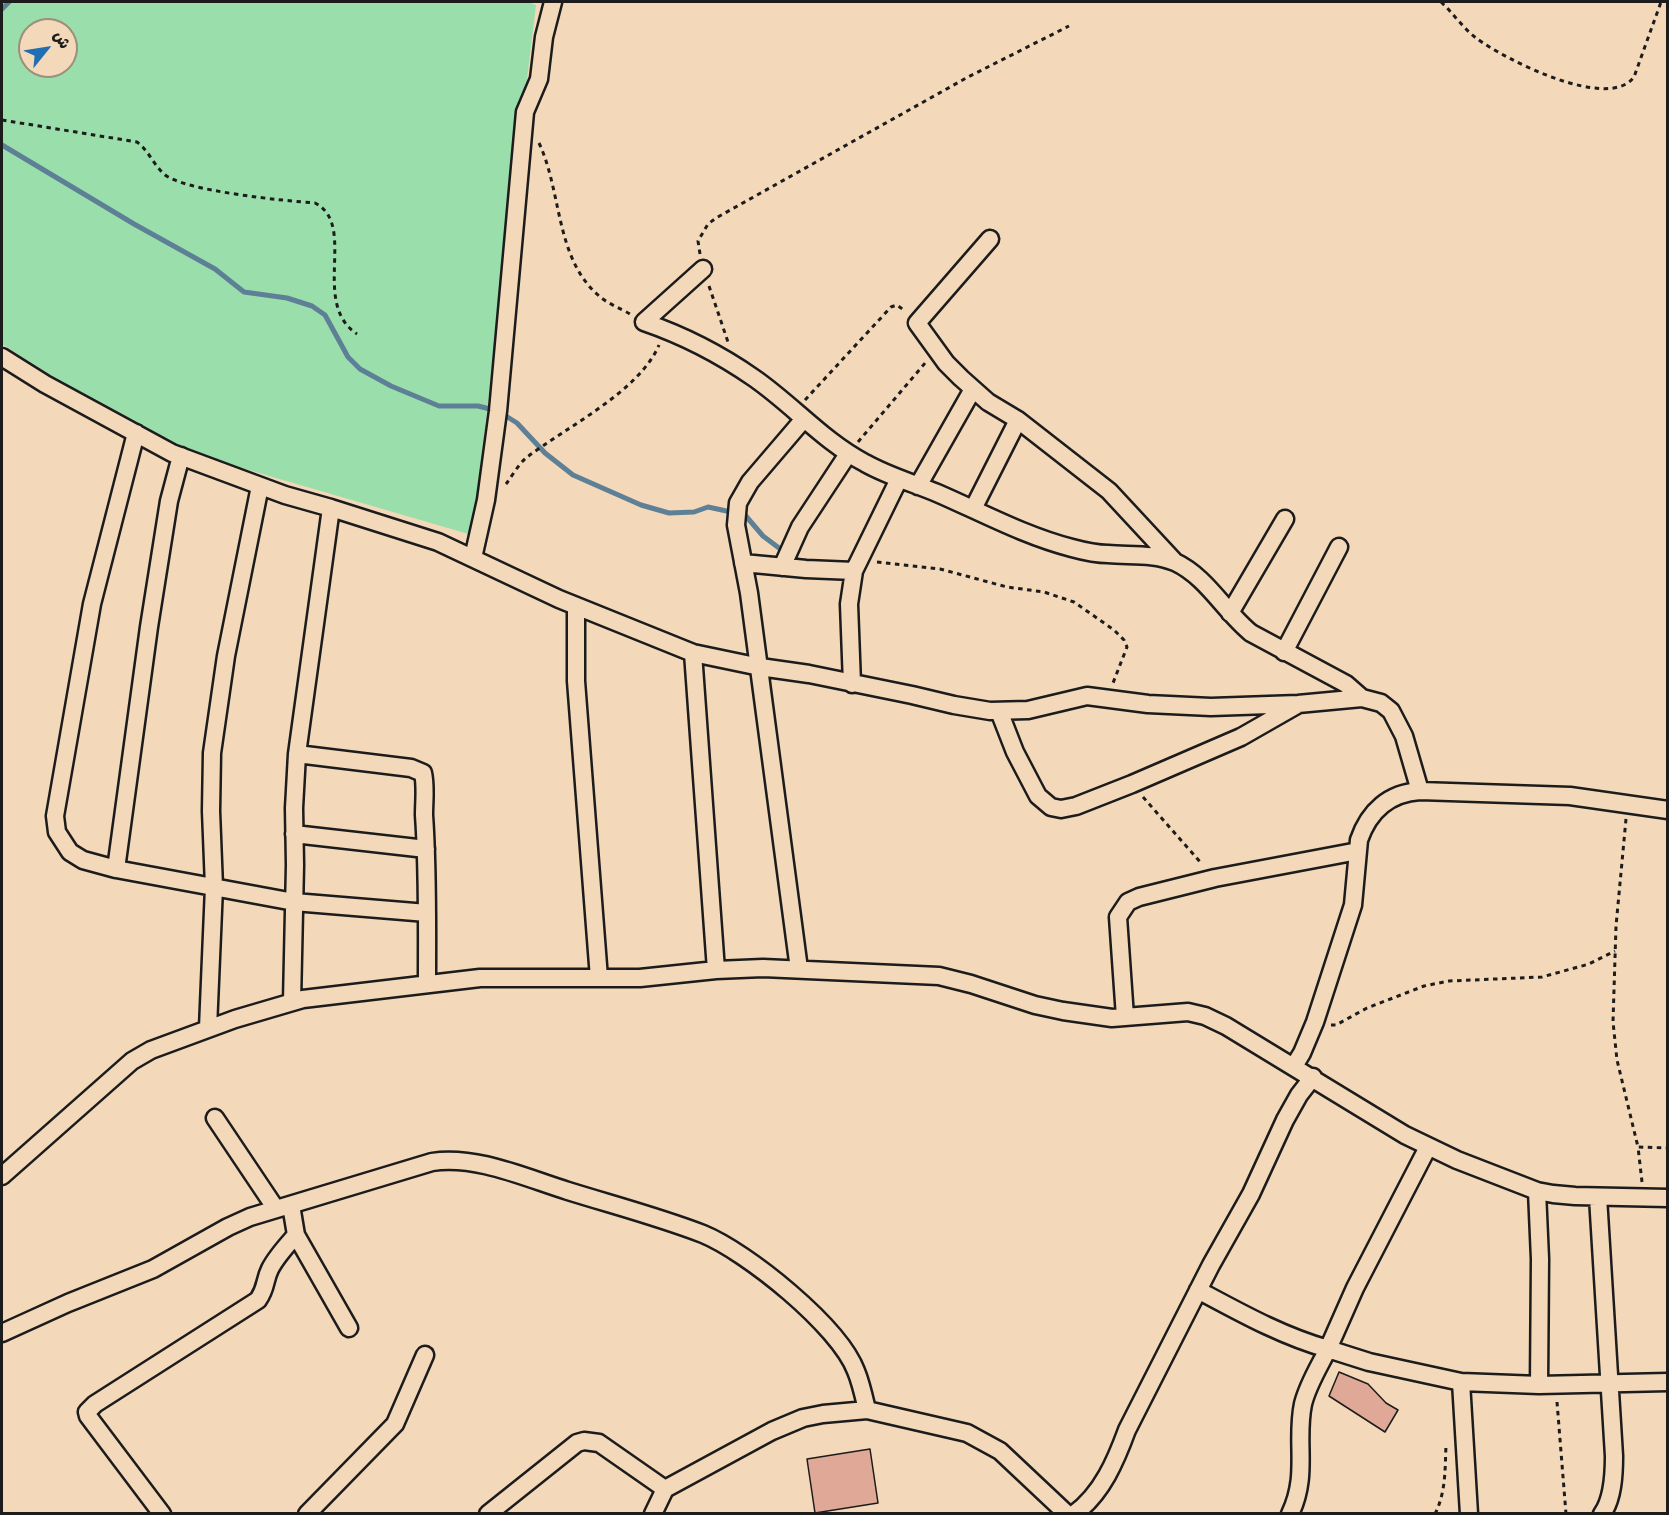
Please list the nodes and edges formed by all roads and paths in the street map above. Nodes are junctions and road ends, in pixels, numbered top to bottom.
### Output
1 (553, 2) edge
2 (1441, 2) edge
3 (1661, 2) edge
4 (1069, 26) dead end
5 (2, 120) edge
6 (539, 142) dead end
7 (990, 239) dead end
8 (703, 269) junction
9 (644, 322) junction
10 (917, 323) junction
11 (665, 329) junction
12 (357, 334) dead end
13 (937, 349) junction
14 (2, 357) edge
15 (736, 367) junction
16 (973, 389) junction
17 (799, 416) junction
18 (1018, 420) junction
19 (136, 433) junction
20 (848, 454) junction
21 (181, 456) junction
22 (899, 479) junction
23 (260, 486) junction
24 (918, 486) junction
25 (486, 500) junction
26 (331, 508) junction
27 (973, 509) junction
28 (1285, 519) dead end
29 (1339, 547) dead end
30 (473, 558) junction
31 (1174, 562) junction
32 (743, 563) junction
33 (782, 567) junction
34 (856, 567) junction
35 (576, 606) junction
36 (1230, 613) junction
37 (1284, 652) junction
38 (693, 653) junction
39 (760, 667) junction
40 (852, 684) junction
41 (1107, 697) junction
42 (1362, 698) junction
43 (1298, 704) junction
44 (999, 711) junction
45 (297, 754) junction
46 (1132, 784) junction
47 (1420, 790) junction
48 (1627, 804) junction
49 (1668, 810) edge
50 (294, 834) junction
51 (426, 849) junction
52 (1358, 851) junction
53 (116, 869) junction
54 (1215, 878) junction
55 (214, 887) junction
56 (294, 902) junction
57 (427, 913) junction
58 (1615, 951) junction
59 (799, 969) junction
60 (716, 970) junction
61 (599, 978) junction
62 (427, 983) junction
63 (292, 1002) junction
64 (1125, 1017) junction
65 (1315, 1022) junction
66 (208, 1028) junction
67 (1294, 1066) junction
68 (1313, 1077) junction
69 (215, 1118) dead end
70 (1428, 1147) junction
71 (1638, 1147) junction
72 (1668, 1148) edge
73 (2, 1176) edge
74 (1537, 1191) junction
75 (1598, 1197) junction
76 (1643, 1197) junction
77 (1668, 1198) edge
78 (284, 1207) junction
79 (296, 1235) junction
80 (1198, 1290) junction
81 (349, 1328) dead end
82 (2, 1334) edge
83 (1328, 1349) junction
84 (425, 1355) dead end
85 (1461, 1382) junction
86 (1668, 1382) edge
87 (1610, 1384) junction
88 (1547, 1385) junction
89 (867, 1410) junction
90 (1447, 1436) dead end
91 (665, 1489) junction
92 (1604, 1512) edge
93 (162, 1514) edge
94 (307, 1514) edge
95 (488, 1514) edge
96 (653, 1514) edge
97 (1067, 1514) edge
98 (1074, 1514) edge
99 (1290, 1514) edge
100 (1435, 1514) edge
101 (1469, 1514) edge
102 (1566, 1514) edge

1 - 25 street
2 - 3 path
4 - 8 path
5 - 12 path
6 - 9 path
7 - 10 street
8 - 9 street
8 - 15 path
9 - 11 street
10 - 13 street
10 - 17 path
11 - 15 street
11 - 25 path
13 - 16 street
13 - 20 path
14 - 19 street
15 - 17 street
16 - 18 street
16 - 24 street
17 - 20 street
17 - 32 street
18 - 27 street
18 - 31 street
19 - 21 street
19 - 53 street
20 - 22 street
20 - 33 street
21 - 23 street
21 - 53 street
22 - 24 street
22 - 34 street
23 - 26 street
23 - 55 street
24 - 27 street
25 - 30 street
26 - 30 street
26 - 45 street
27 - 31 street
28 - 36 street
29 - 37 street
30 - 35 street
31 - 36 street
32 - 33 street
32 - 39 street
33 - 34 street
34 - 40 street
34 - 41 path
35 - 38 street
35 - 61 street
36 - 37 street
37 - 42 street
38 - 39 street
38 - 60 street
39 - 40 street
39 - 59 street
40 - 44 street
41 - 43 street
41 - 44 street
42 - 43 street
42 - 47 street
43 - 46 street
44 - 46 street
45 - 50 street
45 - 51 street
46 - 54 path
47 - 48 street
47 - 52 street
48 - 49 street
48 - 58 path
50 - 51 street
50 - 56 street
51 - 57 street
52 - 54 street
52 - 65 street
53 - 55 street
54 - 64 street
55 - 56 street
55 - 66 street
56 - 57 street
56 - 63 street
57 - 62 street
58 - 65 path
58 - 71 path
59 - 60 street
59 - 64 street
60 - 61 street
61 - 62 street
62 - 63 street
63 - 66 street
64 - 67 street
65 - 67 street
66 - 73 street
67 - 68 street
68 - 70 street
68 - 80 street
69 - 78 street
70 - 74 street
70 - 83 street
71 - 72 path
71 - 76 path
74 - 75 street
74 - 88 street
75 - 76 street
75 - 87 street
76 - 77 street
78 - 79 street
78 - 82 street
78 - 89 street
79 - 81 street
79 - 93 street
80 - 83 street
80 - 98 street
83 - 85 street
83 - 99 street
84 - 94 street
85 - 88 street
85 - 101 street
86 - 87 street
87 - 88 street
87 - 92 street
88 - 102 path
89 - 91 street
89 - 97 street
90 - 100 path
91 - 95 street
91 - 96 street

